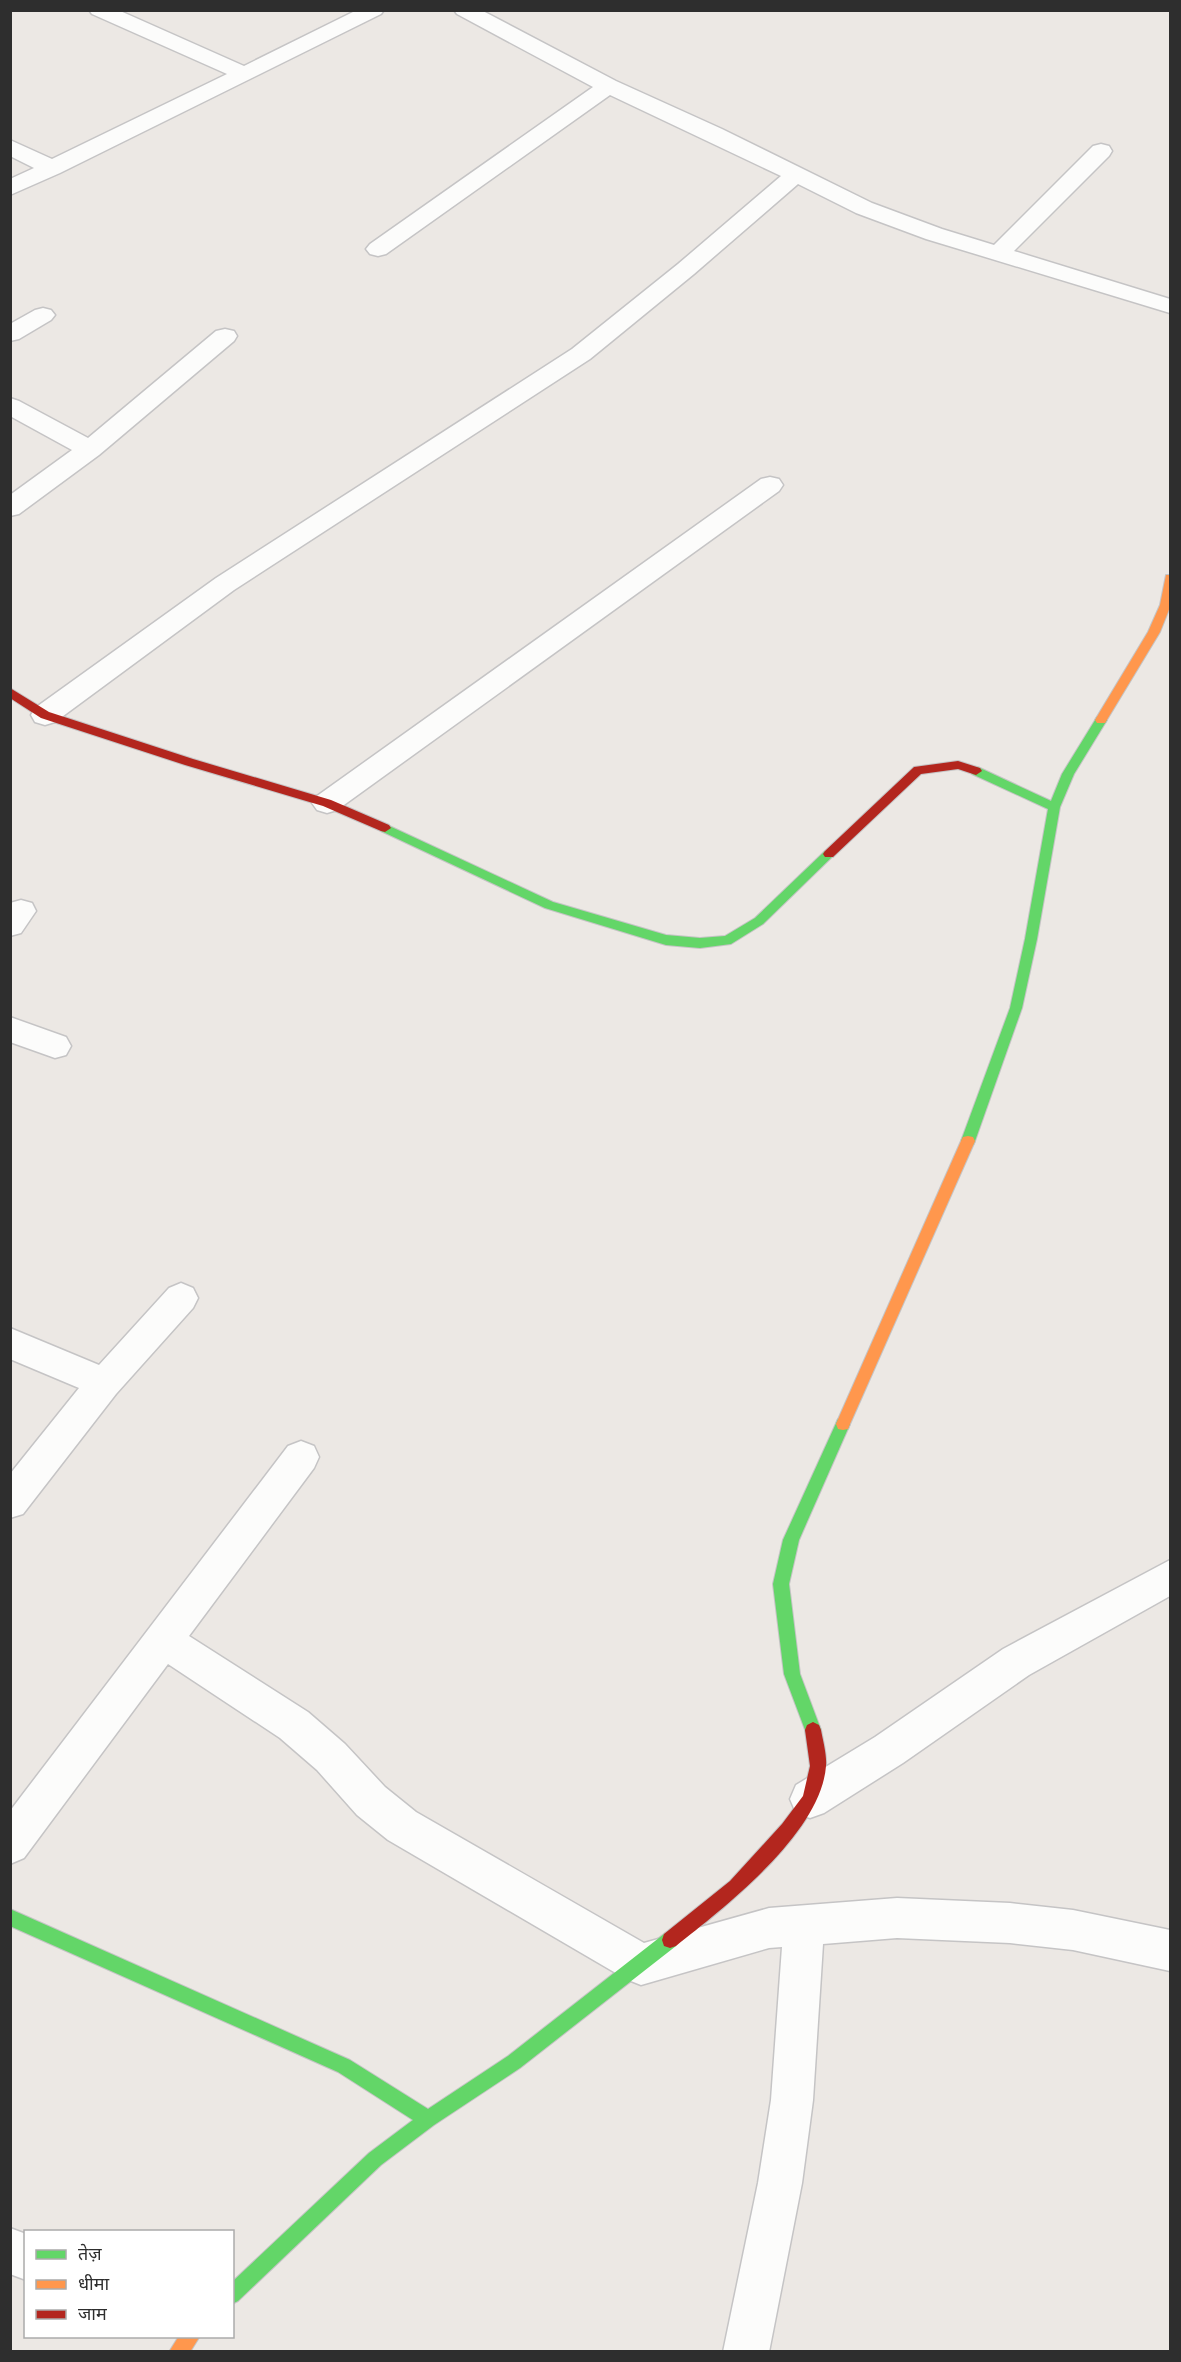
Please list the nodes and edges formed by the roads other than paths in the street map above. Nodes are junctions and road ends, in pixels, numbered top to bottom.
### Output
1 (99, 10) edge
2 (374, 10) edge
3 (464, 10) edge
4 (245, 74) junction
5 (608, 86) junction
6 (10, 147) edge
7 (1101, 151) dead end
8 (52, 168) junction
9 (795, 175) junction
10 (10, 188) edge
11 (378, 249) dead end
12 (999, 253) junction
13 (1170, 306) edge
14 (42, 315) dead end
15 (10, 334) edge
16 (225, 336) dead end
17 (10, 405) edge
18 (90, 449) junction
19 (770, 484) dead end
20 (10, 508) edge
21 (1170, 578) edge
22 (1168, 606) edge
23 (10, 692) edge
24 (45, 715) junction
25 (327, 803) junction
26 (1054, 807) junction
27 (10, 1029) edge
28 (55, 1046) dead end
29 (181, 1298) dead end
30 (10, 1343) edge
31 (104, 1383) junction
32 (301, 1457) dead end
33 (10, 1502) edge
34 (1170, 1577) edge
35 (163, 1640) junction
36 (810, 1799) junction
37 (10, 1844) edge
38 (10, 1917) edge
39 (804, 1924) junction
40 (1170, 1950) edge
41 (641, 1964) junction
42 (428, 2119) junction
43 (10, 2250) edge
44 (24, 2257) edge
45 (234, 2293) edge
46 (190, 2338) edge
47 (198, 2338) edge
48 (178, 2352) edge
49 (213, 2352) edge
50 (746, 2352) edge

1 - 4 street
2 - 4 street
3 - 5 street
4 - 8 street
5 - 9 street
5 - 11 street
6 - 8 street
7 - 12 street
8 - 10 street
9 - 12 street
9 - 24 street
12 - 13 street
14 - 15 street
16 - 18 street
17 - 18 street
18 - 20 street
19 - 25 street
21 - 22 street
22 - 26 street
23 - 24 street
24 - 25 street
25 - 26 street
26 - 36 street
27 - 28 street
29 - 31 street
30 - 31 street
31 - 33 street
32 - 35 street
34 - 36 street
35 - 37 street
35 - 41 street
36 - 41 street
38 - 42 street
39 - 40 street
39 - 41 street
39 - 50 street
41 - 42 street
42 - 45 street
43 - 44 street
46 - 48 street
47 - 49 street

